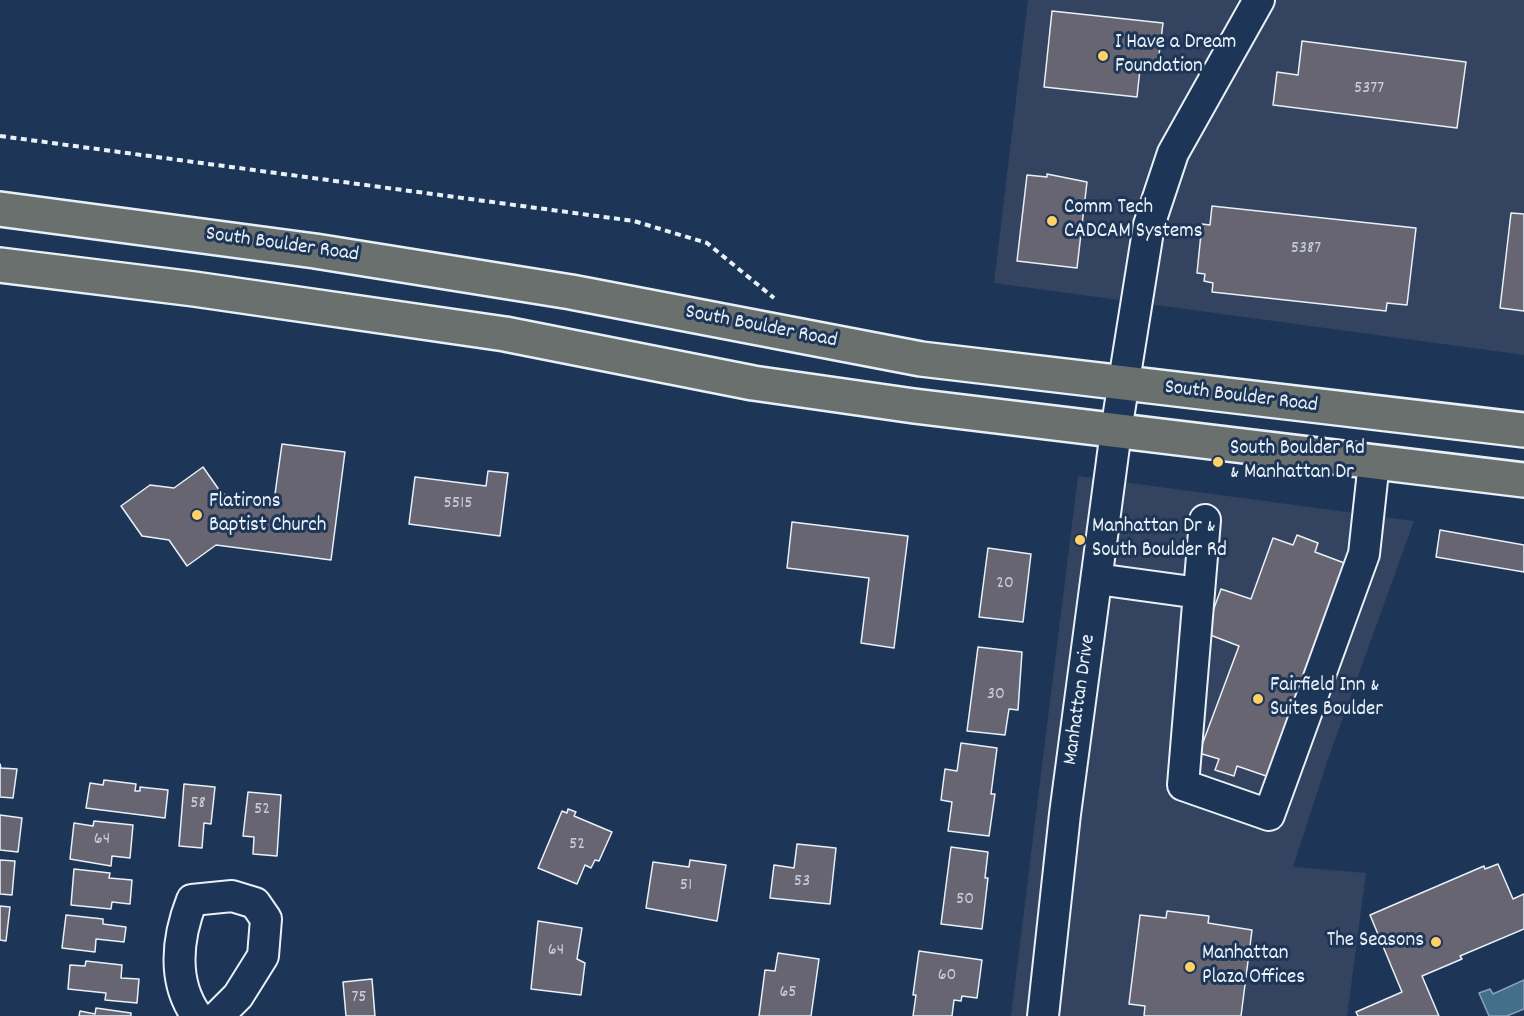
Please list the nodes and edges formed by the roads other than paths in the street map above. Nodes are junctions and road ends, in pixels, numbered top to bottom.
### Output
1 (1260, 0) edge
2 (0, 209) edge
3 (0, 265) edge
4 (1124, 385) junction
5 (1116, 430) junction
6 (1524, 430) edge
7 (1374, 462) junction
8 (1524, 480) edge
9 (1205, 520) dead end
10 (1097, 579) junction
11 (1199, 593) junction
12 (197, 1016) edge
13 (218, 1016) edge
14 (1043, 1016) edge

1 - 4 street, Manhattan Drive
2 - 4 main road, South Boulder Road
3 - 5 main road
4 - 5 street, Manhattan Drive
4 - 6 main road, South Boulder Road
5 - 7 main road
5 - 10 street, Manhattan Drive
7 - 8 main road
7 - 11 street
9 - 11 street
10 - 11 street
10 - 14 street, Manhattan Drive
12 - 13 street

